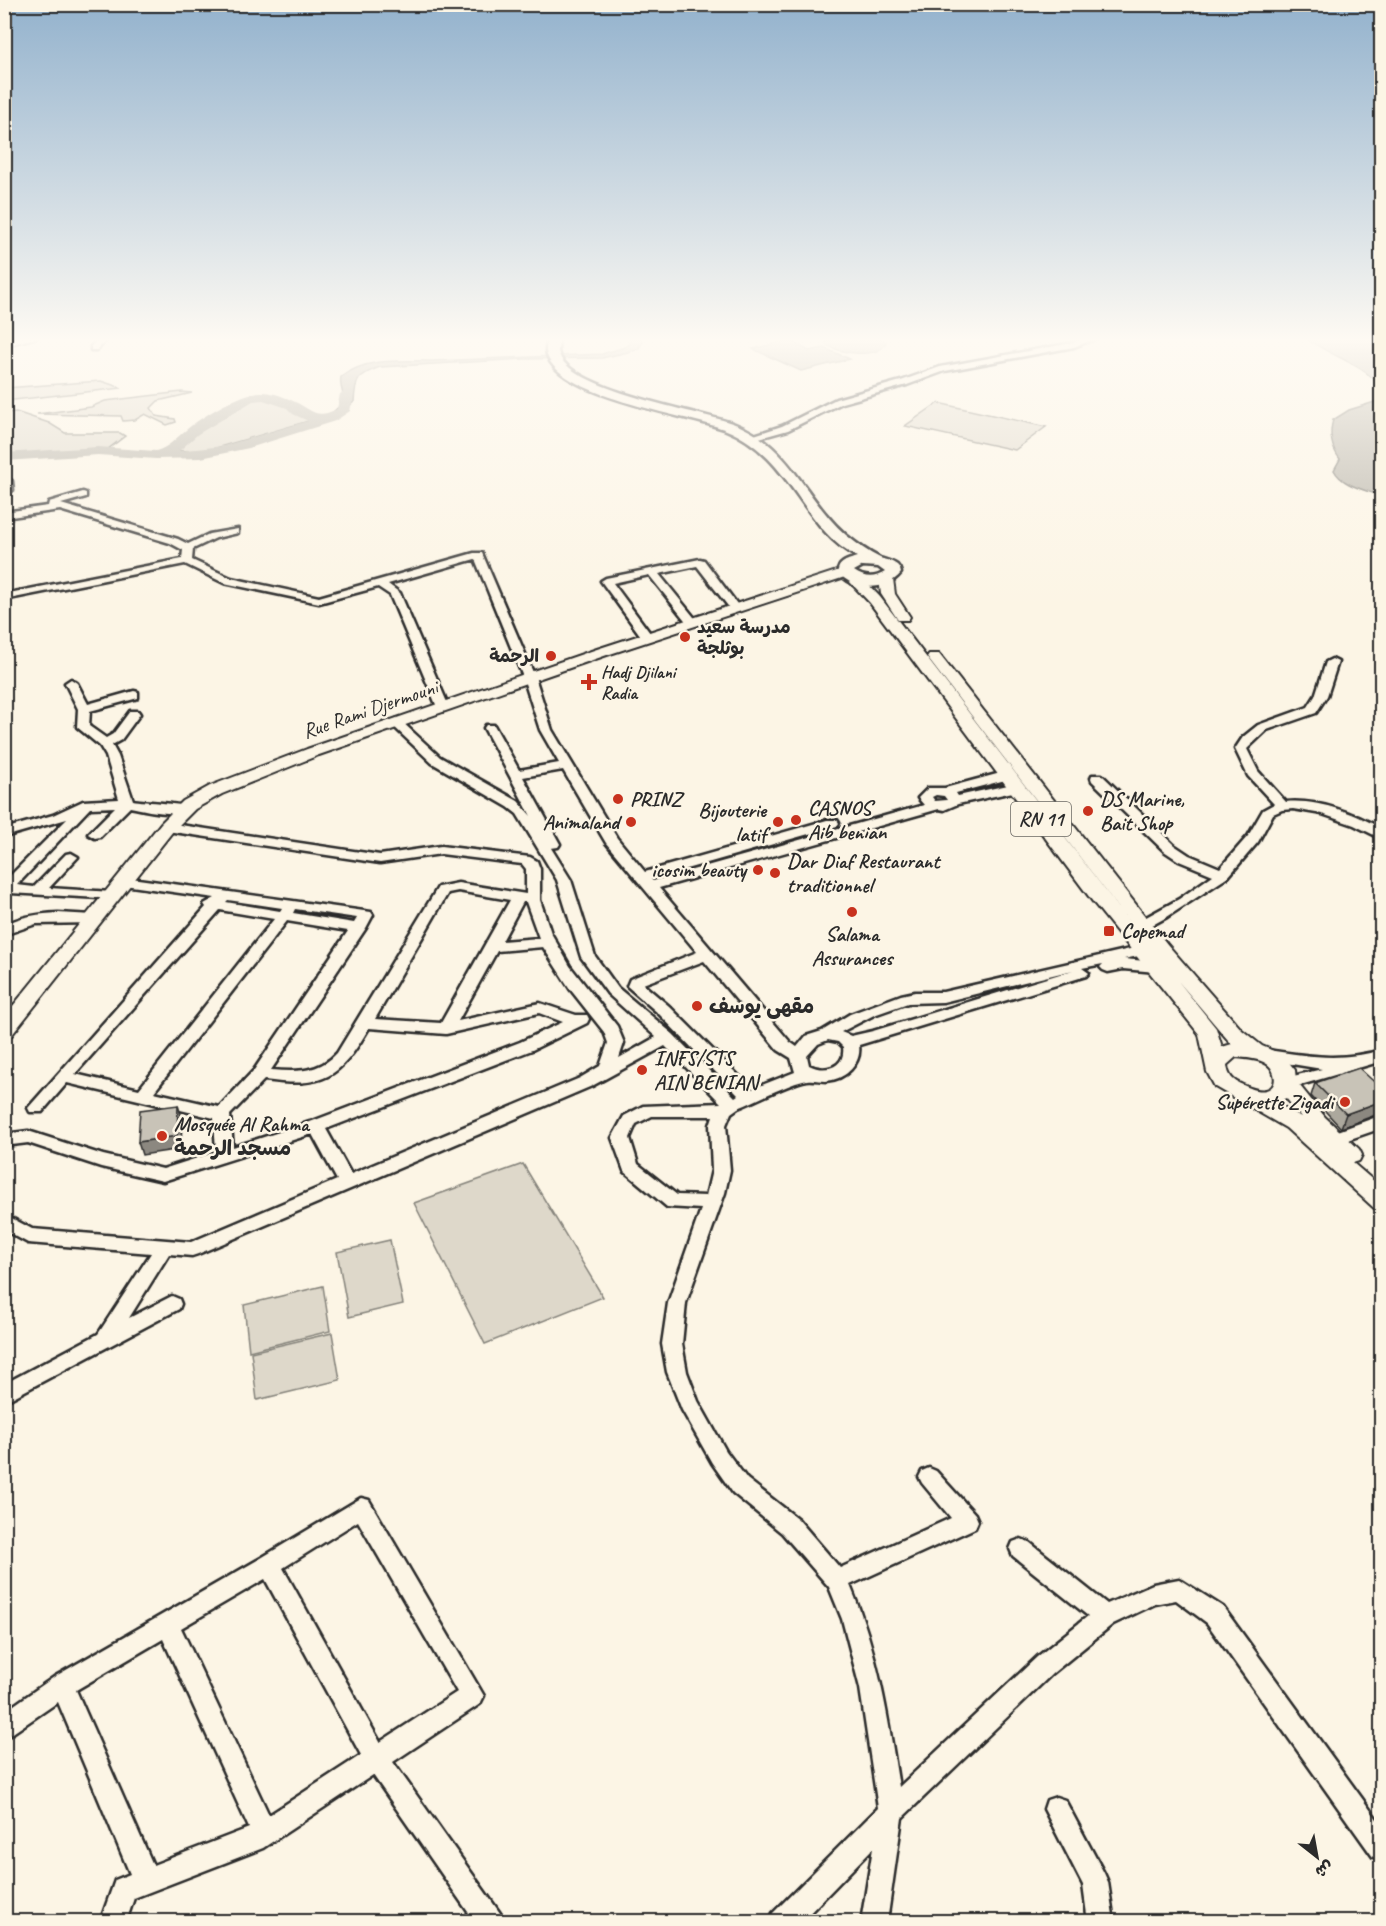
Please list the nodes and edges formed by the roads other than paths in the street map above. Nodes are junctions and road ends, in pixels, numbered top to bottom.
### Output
1 (713, 427) edge
2 (730, 427) edge
3 (787, 427) edge
4 (752, 437) junction
5 (7, 481) dead end
6 (4, 492) edge
7 (83, 495) dead end
8 (44, 507) junction
9 (4, 515) edge
10 (234, 531) dead end
11 (188, 548) junction
12 (186, 561) junction
13 (875, 561) junction
14 (651, 571) junction
15 (849, 573) junction
16 (886, 579) junction
17 (380, 584) junction
18 (4, 597) edge
19 (735, 608) junction
20 (692, 622) junction
21 (647, 637) junction
22 (1332, 662) dead end
23 (529, 677) junction
24 (71, 683) dead end
25 (134, 695) dead end
26 (443, 707) junction
27 (84, 709) junction
28 (134, 714) dead end
29 (396, 723) junction
30 (490, 728) dead end
31 (105, 744) junction
32 (567, 766) junction
33 (515, 775) junction
34 (1097, 777) dead end
35 (1012, 781) junction
36 (930, 802) junction
37 (127, 803) junction
38 (88, 804) junction
39 (1282, 805) junction
40 (186, 808) junction
41 (166, 827) junction
42 (4, 834) edge
43 (95, 834) dead end
44 (1382, 835) edge
45 (732, 852) junction
46 (767, 853) junction
47 (70, 857) dead end
48 (553, 862) junction
49 (1223, 874) junction
50 (646, 882) junction
51 (118, 888) junction
52 (6, 890) edge
53 (38, 891) junction
54 (526, 898) junction
55 (221, 900) junction
56 (294, 904) junction
57 (283, 917) junction
58 (93, 919) junction
59 (1142, 925) junction
60 (359, 928) junction
61 (4, 931) edge
62 (547, 942) junction
63 (491, 947) junction
64 (1143, 951) junction
65 (707, 954) junction
66 (1156, 967) junction
67 (596, 1011) junction
68 (577, 1021) junction
69 (365, 1023) junction
70 (446, 1029) junction
71 (4, 1031) edge
72 (828, 1035) junction
73 (667, 1038) junction
74 (849, 1042) junction
75 (1260, 1053) junction
76 (1382, 1054) edge
77 (1362, 1061) junction
78 (803, 1064) junction
79 (1216, 1064) junction
80 (607, 1069) junction
81 (260, 1074) junction
82 (65, 1077) junction
83 (1287, 1084) junction
84 (144, 1094) junction
85 (1240, 1094) junction
86 (735, 1104) junction
87 (36, 1108) dead end
88 (222, 1114) junction
89 (1382, 1121) edge
90 (316, 1126) junction
91 (1333, 1138) junction
92 (4, 1140) edge
93 (225, 1156) junction
94 (347, 1183) junction
95 (1382, 1183) edge
96 (1382, 1202) edge
97 (713, 1203) junction
98 (4, 1221) edge
99 (165, 1246) junction
100 (172, 1304) dead end
101 (104, 1341) junction
102 (4, 1394) edge
103 (929, 1477) dead end
104 (1022, 1549) dead end
105 (269, 1565) junction
106 (837, 1580) junction
107 (1106, 1616) junction
108 (168, 1624) junction
109 (62, 1685) junction
110 (4, 1727) edge
111 (377, 1760) junction
112 (1056, 1809) dead end
113 (891, 1812) junction
114 (264, 1833) junction
115 (1382, 1848) edge
116 (146, 1880) junction
117 (112, 1922) edge
118 (491, 1922) edge
119 (782, 1922) edge
120 (874, 1922) edge
121 (1101, 1922) edge

1 - 15 highway, RN 11
2 - 4 highway
3 - 4 street
4 - 13 highway
5 - 6 street
7 - 8 street
8 - 9 street
8 - 11 street
10 - 11 street
11 - 12 street
12 - 17 street
12 - 18 street
13 - 15 highway
13 - 16 highway
14 - 19 street
14 - 20 street
14 - 21 street
15 - 16 highway
15 - 19 main road, Rue Rami Djermouni
15 - 35 main road, RN 11
16 - 59 main road, RN 11
17 - 23 street
17 - 26 street
19 - 20 main road, Rue Rami Djermouni
20 - 21 main road, Rue Rami Djermouni
21 - 23 main road, Rue Rami Djermouni
22 - 39 street
23 - 26 main road, Rue Rami Djermouni
23 - 32 street
24 - 27 street
25 - 27 street
26 - 29 main road, Rue Rami Djermouni
27 - 31 street
28 - 31 street
29 - 40 main road, Rue Rami Djermouni
29 - 48 street
30 - 33 street
31 - 37 street
32 - 33 street
32 - 50 street
33 - 48 street
34 - 49 street
35 - 36 street
35 - 64 main road, RN 11
36 - 45 street
36 - 46 street
37 - 38 street
37 - 40 street
37 - 43 street
38 - 42 street
38 - 52 street
39 - 44 street
39 - 49 street
40 - 41 main road, Rue Rami Djermouni
41 - 51 main road, Rue Rami Djermouni
41 - 54 street
45 - 46 street
45 - 50 street
46 - 50 street
47 - 53 street
48 - 73 street
49 - 59 street
50 - 65 street
51 - 53 street
51 - 55 street
51 - 58 main road, Rue Rami Djermouni
52 - 53 street
54 - 62 street
54 - 63 street
54 - 69 street
55 - 56 street
55 - 57 street
55 - 82 street
56 - 57 street
56 - 60 street
57 - 60 street
57 - 84 street
58 - 61 street
58 - 71 main road, Rue Rami Djermouni
59 - 75 main road, RN 11
60 - 81 street
62 - 63 street
62 - 67 street
63 - 70 street
64 - 66 main road, RN 11
64 - 72 street
65 - 78 street
65 - 86 street
66 - 74 street
66 - 79 main road, RN 11
67 - 68 street
67 - 80 street
68 - 70 street
68 - 90 street
69 - 70 street
69 - 81 street
72 - 74 street
72 - 78 street
73 - 80 street
73 - 86 street
74 - 78 street
75 - 77 street
75 - 79 main road
75 - 83 main road
76 - 77 street
77 - 83 street
78 - 86 street
79 - 85 main road
80 - 94 street
81 - 88 street
82 - 84 street
82 - 87 street
83 - 85 main road
83 - 91 main road
84 - 88 street
85 - 96 main road
86 - 97 street
86 - 97 street
88 - 93 street
89 - 91 street
90 - 93 street
90 - 94 street
91 - 95 main road
92 - 93 street
94 - 99 street
97 - 106 street
98 - 99 street
99 - 101 street
100 - 101 street
101 - 102 street
103 - 106 street
104 - 107 street
105 - 108 street
105 - 111 street
105 - 111 street
106 - 113 street
107 - 113 street
107 - 115 street
108 - 109 street
108 - 114 street
109 - 110 street
109 - 116 street
111 - 114 street
111 - 118 street
112 - 121 street
113 - 119 street
113 - 120 street
114 - 116 street
116 - 117 street

